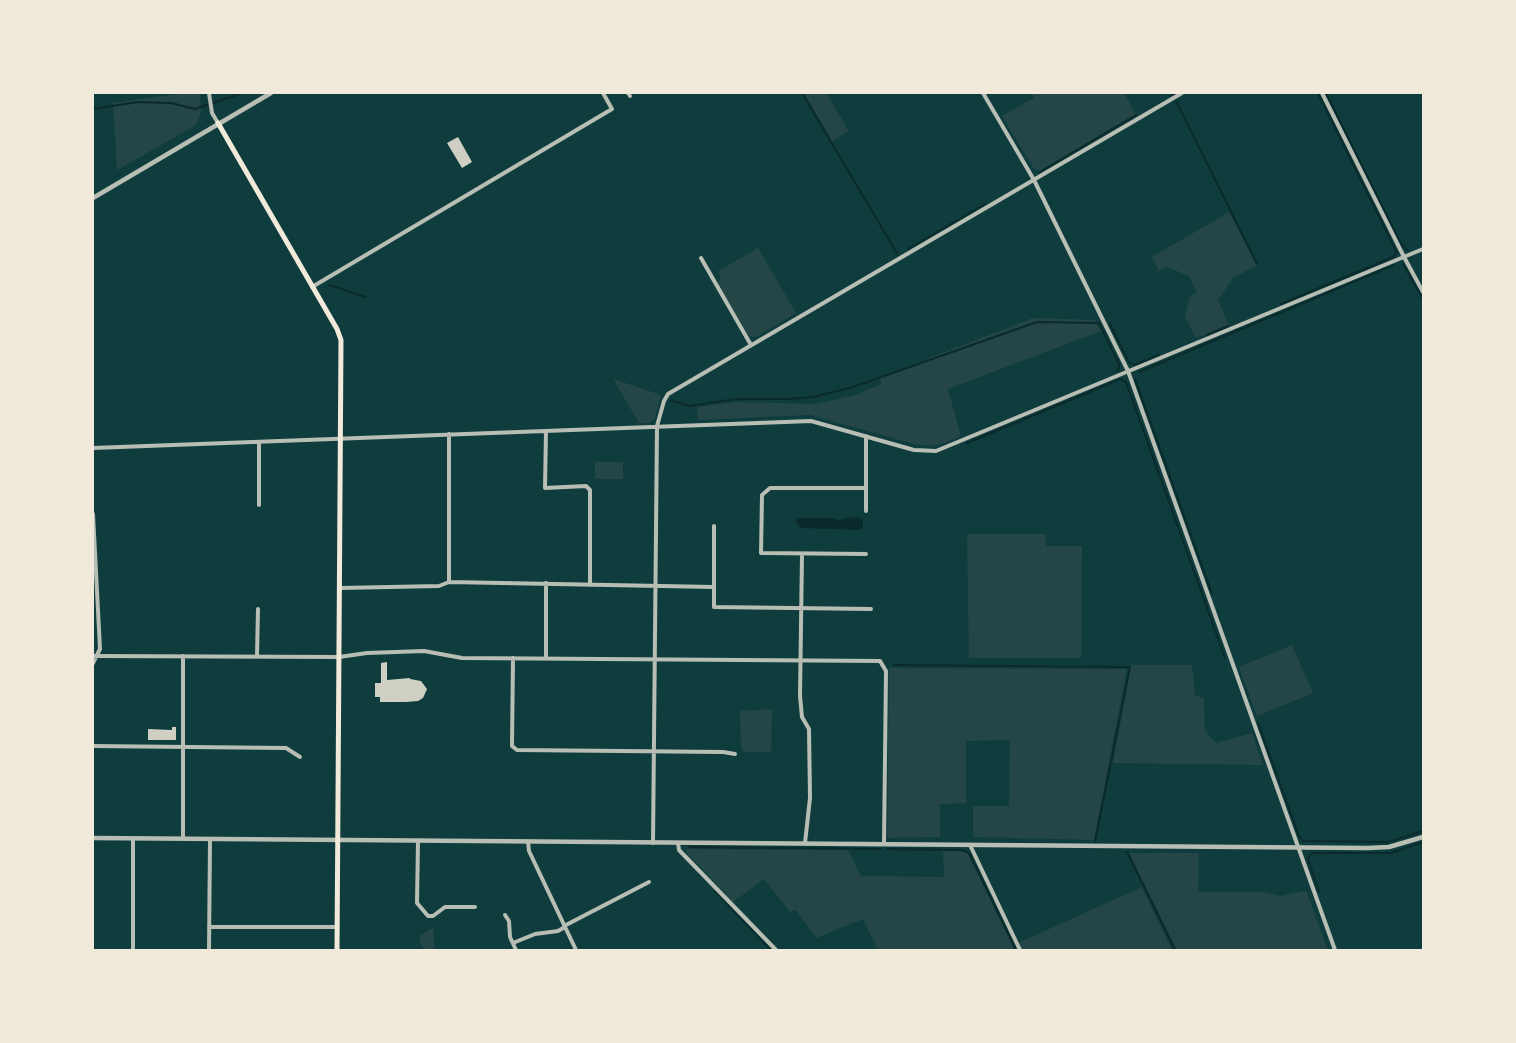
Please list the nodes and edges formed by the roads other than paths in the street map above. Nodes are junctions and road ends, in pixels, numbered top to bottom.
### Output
1 (208, 93) edge
2 (271, 93) edge
3 (603, 93) edge
4 (983, 93) edge
5 (1182, 93) edge
6 (1322, 93) edge
7 (218, 123) junction
8 (1034, 180) junction
9 (93, 198) edge
10 (1423, 249) edge
11 (1404, 257) junction
12 (701, 258) dead end
13 (312, 287) junction
14 (1423, 292) edge
15 (751, 345) junction
16 (1128, 372) junction
17 (657, 426) junction
18 (546, 431) junction
19 (449, 435) junction
20 (866, 436) junction
21 (341, 439) junction
22 (259, 443) junction
23 (93, 448) edge
24 (866, 488) junction
25 (259, 505) dead end
26 (866, 511) dead end
27 (93, 514) edge
28 (714, 526) dead end
29 (802, 554) junction
30 (866, 554) dead end
31 (449, 582) junction
32 (546, 584) junction
33 (590, 585) junction
34 (657, 586) junction
35 (714, 587) junction
36 (340, 588) junction
37 (802, 608) junction
38 (258, 609) dead end
39 (871, 609) dead end
40 (96, 656) edge
41 (183, 656) junction
42 (257, 656) junction
43 (339, 657) junction
44 (513, 658) junction
45 (546, 658) junction
46 (655, 660) junction
47 (801, 661) junction
48 (93, 663) edge
49 (93, 746) edge
50 (183, 747) junction
51 (654, 752) junction
52 (735, 754) dead end
53 (300, 757) dead end
54 (1423, 837) edge
55 (93, 838) edge
56 (133, 839) junction
57 (183, 839) junction
58 (210, 840) junction
59 (338, 841) junction
60 (418, 841) junction
61 (528, 842) junction
62 (653, 843) junction
63 (678, 843) junction
64 (805, 843) junction
65 (884, 844) junction
66 (970, 845) junction
67 (1298, 848) junction
68 (649, 882) dead end
69 (475, 907) dead end
70 (505, 915) dead end
71 (565, 926) junction
72 (209, 927) junction
73 (337, 927) junction
74 (513, 943) junction
75 (133, 950) edge
76 (209, 950) edge
77 (337, 950) edge
78 (516, 950) edge
79 (576, 950) edge
80 (776, 950) edge
81 (1020, 950) edge
82 (1335, 950) edge

1 - 7 street
2 - 7 street
3 - 13 street
4 - 8 street
5 - 8 street
6 - 11 street
7 - 9 street
7 - 13 main road
8 - 15 street
8 - 16 street
10 - 11 street
11 - 14 street
11 - 16 street
12 - 15 street
13 - 21 main road
15 - 17 street
16 - 20 street
16 - 67 street
17 - 18 street
17 - 20 street
17 - 34 street
18 - 19 street
18 - 33 street
19 - 21 street
19 - 31 street
20 - 24 street
21 - 22 street
21 - 36 main road
22 - 23 street
22 - 25 street
24 - 26 street
24 - 29 street
27 - 40 street
28 - 35 street
29 - 30 street
29 - 37 street
31 - 32 street
31 - 36 street
32 - 33 street
32 - 45 street
33 - 34 street
34 - 35 street
34 - 46 street
35 - 37 street
36 - 43 main road
37 - 39 street
37 - 47 street
38 - 42 street
40 - 41 street
40 - 48 street
41 - 42 street
41 - 50 street
42 - 43 street
43 - 44 street
43 - 59 main road
44 - 45 street
44 - 51 street
45 - 46 street
46 - 47 street
46 - 51 street
47 - 64 street
47 - 65 street
49 - 50 street
50 - 53 street
50 - 57 street
51 - 52 street
51 - 62 street
54 - 67 street
55 - 56 street
56 - 57 street
56 - 75 street
57 - 58 street
58 - 59 street
58 - 72 street
59 - 60 street
59 - 73 main road
60 - 61 street
60 - 69 street
61 - 62 street
61 - 71 street
62 - 63 street
63 - 64 street
63 - 80 street
64 - 65 street
65 - 66 street
66 - 67 street
66 - 81 street
67 - 82 street
68 - 71 street
70 - 74 street
71 - 74 street
71 - 79 street
72 - 73 street
72 - 76 street
73 - 77 main road
74 - 78 street

